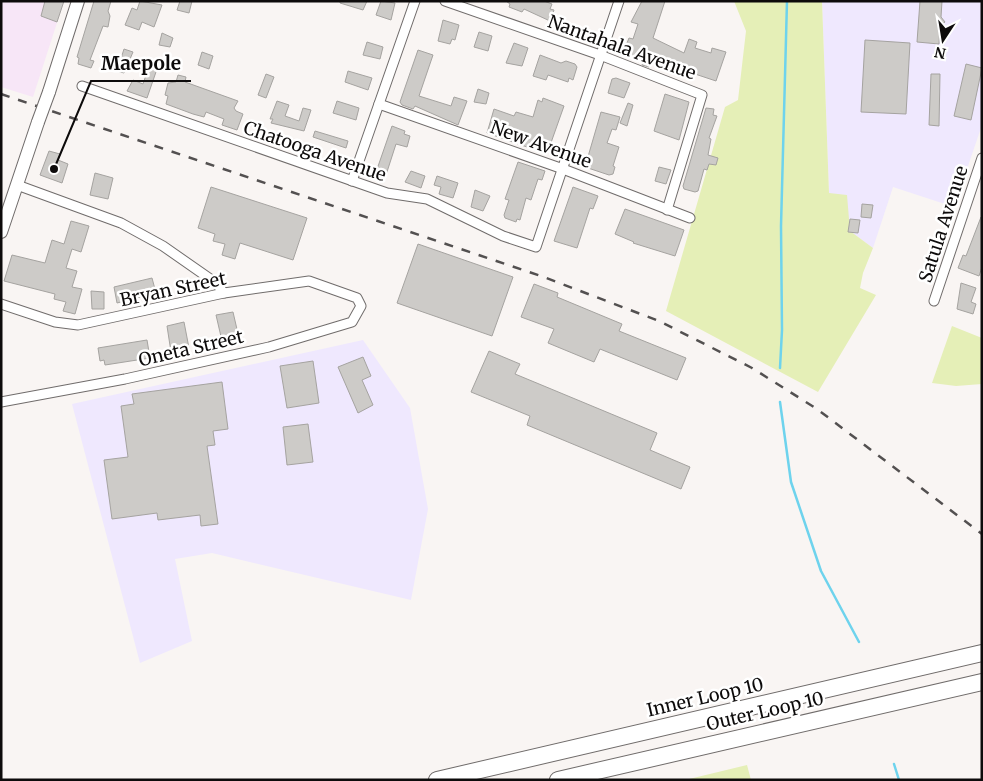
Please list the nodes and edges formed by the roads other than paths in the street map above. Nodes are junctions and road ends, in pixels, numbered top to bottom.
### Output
1 (78, 1) edge
2 (415, 1) edge
3 (445, 1) edge
4 (619, 1) edge
5 (600, 55) junction
6 (82, 86) dead end
7 (379, 104) junction
8 (982, 158) edge
9 (563, 169) junction
10 (352, 181) junction
11 (978, 184) edge
12 (17, 185) junction
13 (667, 210) junction
14 (690, 218) dead end
15 (1, 232) edge
16 (224, 293) junction
17 (351, 296) joint
18 (934, 301) dead end
19 (1, 304) edge
20 (1, 402) edge
21 (982, 653) edge
22 (982, 682) edge
23 (437, 780) edge
24 (558, 780) edge

1 - 12 main road, bridge
2 - 7 street
3 - 5 street, Nantahala Avenue
4 - 5 street
5 - 9 street
5 - 13 street, Nantahala Avenue
6 - 10 street, Chatooga Avenue
7 - 9 street, New Avenue
7 - 10 street
8 - 11 street, Satula Avenue
9 - 10 street, Chatooga Avenue
9 - 13 street, New Avenue
11 - 18 street, Satula Avenue
12 - 15 main road
12 - 16 street
13 - 14 street, New Avenue
16 - 17 street, Bryan Street
16 - 19 street, Bryan Street
17 - 20 street, Oneta Street
21 - 23 highway, Inner Loop 10
22 - 24 highway, Outer Loop 10

